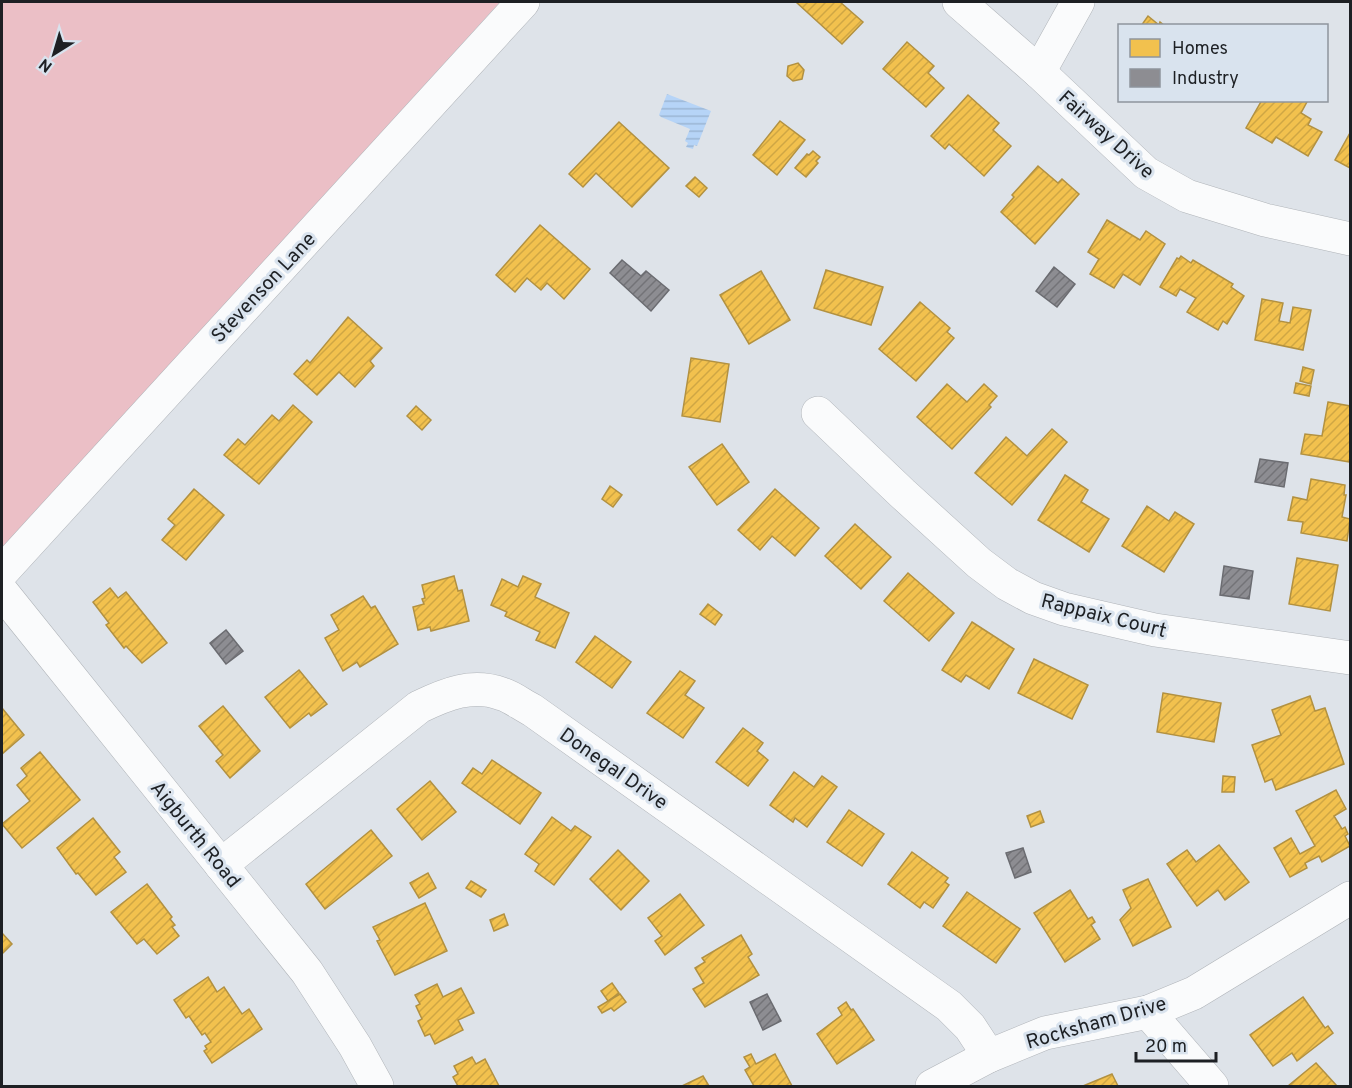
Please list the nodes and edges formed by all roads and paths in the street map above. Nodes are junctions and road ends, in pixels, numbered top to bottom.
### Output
1 (523, 2) edge
2 (959, 2) edge
3 (1078, 2) edge
4 (1039, 72) junction
5 (1350, 239) edge
6 (818, 413) dead end
7 (2, 572) edge
8 (2, 592) edge
9 (1350, 658) edge
10 (220, 865) junction
11 (1350, 898) edge
12 (1148, 1011) junction
13 (989, 1056) junction
14 (377, 1086) edge
15 (932, 1086) edge
16 (1212, 1086) edge

1 - 7 street, Stevenson Lane
2 - 4 street, Fairway Drive
3 - 4 street
4 - 5 street, Fairway Drive
6 - 9 street, Rappaix Court
8 - 10 street, Aigburth Road
10 - 13 street, Donegal Drive
10 - 14 street, Aigburth Road
11 - 12 street, Rocksham Drive
12 - 13 street, Rocksham Drive
12 - 16 street
13 - 15 street, Rocksham Drive

